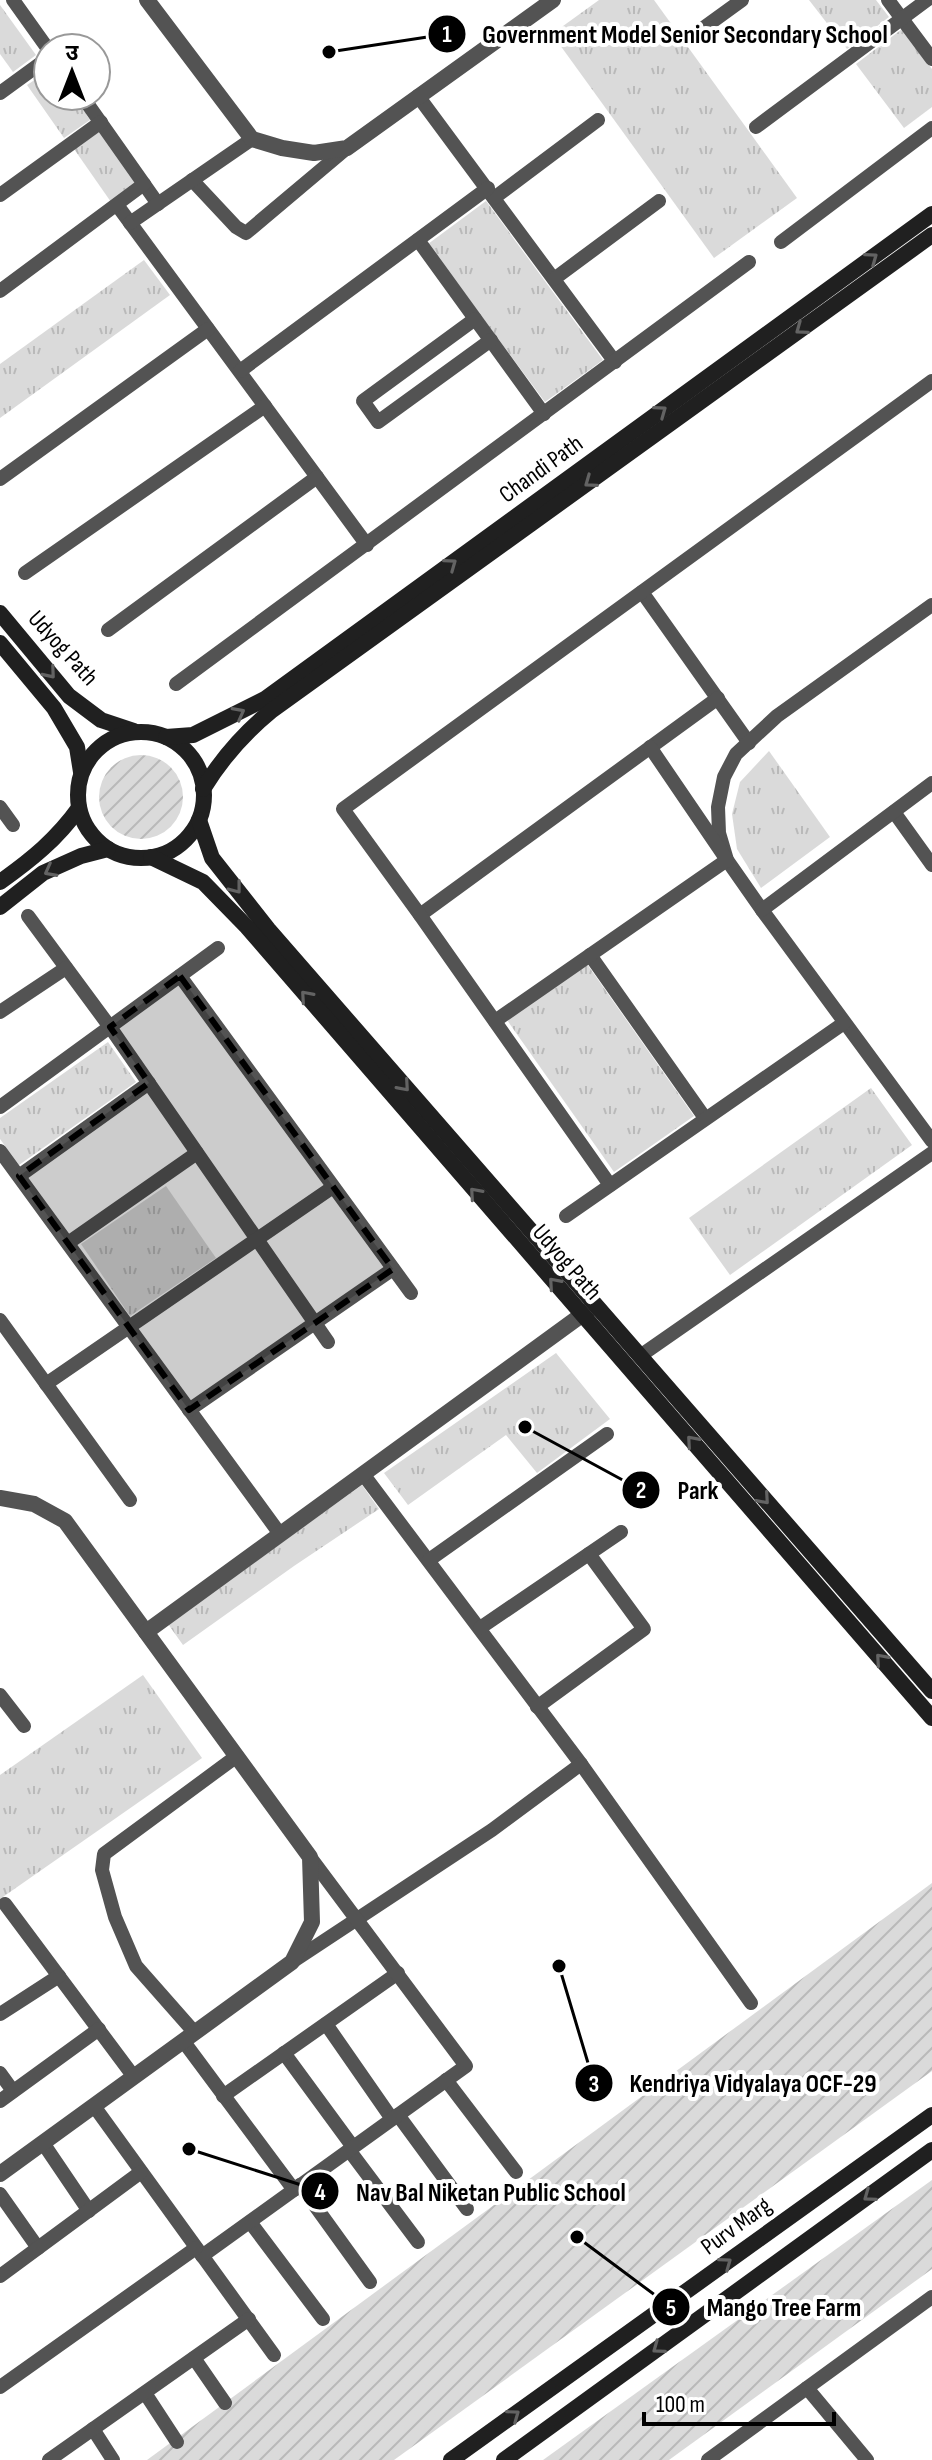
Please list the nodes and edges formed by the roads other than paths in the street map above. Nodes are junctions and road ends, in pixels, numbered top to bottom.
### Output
1 (13, 0) edge
2 (147, 0) edge
3 (553, 0) edge
4 (742, 0) edge
5 (888, 0) edge
6 (927, 0) edge
7 (902, 19) junction
8 (36, 32) edge
9 (691, 37) dead end
10 (932, 59) edge
11 (32, 70) edge
12 (0, 93) edge
13 (418, 96) junction
14 (94, 112) edge
15 (598, 120) dead end
16 (101, 122) junction
17 (756, 127) dead end
18 (932, 128) edge
19 (252, 139) junction
20 (347, 148) junction
21 (192, 180) junction
22 (144, 184) junction
23 (491, 193) junction
24 (0, 195) edge
25 (659, 201) dead end
26 (158, 204) junction
27 (117, 205) junction
28 (932, 214) edge
29 (130, 223) junction
30 (932, 235) edge
31 (418, 240) junction
32 (781, 242) dead end
33 (749, 262) dead end
34 (554, 279) junction
35 (0, 291) edge
36 (475, 319) junction
37 (208, 329) junction
38 (491, 340) junction
39 (615, 362) junction
40 (240, 371) junction
41 (932, 381) edge
42 (265, 406) junction
43 (544, 414) junction
44 (317, 477) junction
45 (0, 479) edge
46 (367, 545) junction
47 (25, 573) dead end
48 (642, 592) junction
49 (932, 605) edge
50 (0, 613) edge
51 (108, 630) dead end
52 (0, 643) edge
53 (176, 684) dead end
54 (718, 698) junction
55 (135, 732) junction
56 (166, 737) junction
57 (749, 743) junction
58 (650, 747) junction
59 (81, 772) junction
60 (932, 783) edge
61 (203, 789) junction
62 (0, 807) edge
63 (79, 808) junction
64 (894, 812) junction
65 (199, 820) junction
66 (13, 825) dead end
67 (108, 849) junction
68 (151, 857) junction
69 (727, 860) junction
70 (932, 865) edge
71 (0, 882) edge
72 (0, 907) edge
73 (762, 910) junction
74 (420, 915) junction
75 (28, 916) dead end
76 (218, 948) dead end
77 (590, 955) junction
78 (66, 968) junction
79 (180, 976) junction
80 (0, 1012) edge
81 (495, 1021) junction
82 (844, 1023) junction
83 (110, 1027) junction
84 (149, 1083) junction
85 (0, 1107) edge
86 (705, 1118) junction
87 (932, 1141) edge
88 (0, 1151) edge
89 (197, 1153) junction
90 (932, 1153) edge
91 (19, 1176) junction
92 (610, 1185) junction
93 (333, 1187) junction
94 (566, 1216) dead end
95 (257, 1239) junction
96 (68, 1243) junction
97 (393, 1269) junction
98 (411, 1293) dead end
99 (588, 1310) junction
100 (0, 1320) edge
101 (315, 1323) junction
102 (129, 1327) junction
103 (328, 1342) dead end
104 (640, 1356) junction
105 (46, 1384) junction
106 (189, 1410) junction
107 (607, 1434) dead end
108 (363, 1474) junction
109 (0, 1498) edge
110 (130, 1500) dead end
111 (621, 1532) dead end
112 (280, 1534) junction
113 (589, 1554) junction
114 (429, 1560) junction
115 (480, 1628) junction
116 (146, 1632) junction
117 (932, 1691) edge
118 (3, 1705) edge
119 (537, 1707) junction
120 (932, 1718) edge
121 (24, 1726) dead end
122 (237, 1756) junction
123 (581, 1764) junction
124 (310, 1857) junction
125 (5, 1904) dead end
126 (357, 1918) junction
127 (292, 1962) junction
128 (398, 1973) junction
129 (59, 1976) junction
130 (751, 2003) dead end
131 (0, 2014) edge
132 (326, 2024) junction
133 (99, 2029) junction
134 (189, 2037) junction
135 (284, 2053) junction
136 (0, 2073) edge
137 (134, 2077) junction
138 (446, 2080) junction
139 (13, 2091) junction
140 (223, 2096) junction
141 (0, 2101) edge
142 (94, 2106) junction
143 (932, 2115) edge
144 (395, 2117) junction
145 (43, 2143) junction
146 (351, 2149) junction
147 (932, 2150) edge
148 (141, 2172) junction
149 (516, 2172) dead end
150 (0, 2174) edge
151 (297, 2188) junction
152 (0, 2194) edge
153 (467, 2209) dead end
154 (89, 2211) junction
155 (250, 2222) junction
156 (418, 2242) dead end
157 (38, 2248) junction
158 (199, 2252) junction
159 (0, 2276) edge
160 (370, 2282) dead end
161 (932, 2297) edge
162 (249, 2319) junction
163 (323, 2319) dead end
164 (274, 2355) dead end
165 (194, 2358) junction
166 (0, 2387) edge
167 (807, 2388) junction
168 (145, 2393) junction
169 (225, 2403) dead end
170 (93, 2429) junction
171 (177, 2442) dead end
172 (49, 2460) edge
173 (113, 2460) edge
174 (451, 2460) edge
175 (504, 2460) edge
176 (708, 2460) edge
177 (867, 2460) edge

1 - 8 street
2 - 19 street
3 - 13 street
4 - 9 street
5 - 7 street
6 - 7 street
7 - 10 street
7 - 17 street
11 - 12 street
13 - 20 street
13 - 23 street
14 - 16 street
15 - 23 street
16 - 22 street
16 - 24 street
18 - 32 street
19 - 20 street
19 - 21 street
20 - 21 street
21 - 26 street
22 - 26 street
22 - 27 street
23 - 31 street
23 - 34 street
25 - 34 street
26 - 29 street
27 - 29 street
27 - 35 street
56 -> 28 main road, Chandi Path
29 - 37 street
30 -> 61 main road, Chandi Path
31 - 36 street
31 - 40 street
33 - 39 street
34 - 39 street
36 - 38 street
36 - 38 street
37 - 40 street
37 - 45 street
38 - 43 street
39 - 43 street
40 - 42 street
41 - 48 street
42 - 44 street
42 - 47 street
43 - 46 street
44 - 46 street
44 - 51 street
46 - 53 street
48 - 54 street
48 - 74 street
49 - 57 street
50 -> 55 main road, Udyog Path
52 - 59 main road, Udyog Path
54 - 57 street
54 - 58 street
55 - 56 main road
55 - 59 main road
56 - 61 main road
57 - 69 street
58 - 69 street
58 - 74 street
59 - 63 main road
60 - 64 street
61 - 65 main road
62 - 66 street
63 - 67 main road
63 - 71 main road
64 - 70 street
64 - 73 street
65 - 68 main road
65 -> 99 main road, Udyog Path
67 - 68 main road
67 -> 72 main road
99 -> 68 main road, Udyog Path
69 - 73 street
69 - 77 street
73 - 82 street
74 - 81 street
75 - 78 street
76 - 79 street
77 - 81 street
77 - 86 street
78 - 80 street
78 - 83 street
79 - 83 street
79 - 93 street
81 - 92 street
82 - 86 street
82 - 87 street
83 - 84 street
83 - 85 street
84 - 89 street
84 - 91 street
86 - 92 street
88 - 91 street
89 - 95 street
89 - 96 street
90 - 104 street
91 - 96 street
92 - 94 street
93 - 95 street
93 - 97 street
95 - 101 street
95 - 102 street
96 - 102 street
97 - 98 street
97 - 101 street
99 - 104 main road, Udyog Path
99 - 108 street
120 -> 99 main road, Udyog Path
100 - 105 street
101 - 103 street
101 - 106 street
102 - 105 street
102 - 106 street
104 -> 117 main road, Udyog Path
105 - 110 street
106 - 112 street
107 - 114 street
108 - 112 street
108 - 114 street
109 - 116 street
111 - 113 street
112 - 116 street
113 - 115 street
113 - 119 street
114 - 115 street
115 - 119 street
116 - 122 street
118 - 121 street
119 - 123 street
122 - 124 street
122 - 134 street
123 - 126 street
123 - 130 street
124 - 126 street
124 - 127 street
125 - 129 street
126 - 127 street
126 - 128 street
127 - 134 street
128 - 132 street
128 - 138 street
129 - 131 street
129 - 133 street
132 - 135 street
132 - 144 street
133 - 137 street
133 - 139 street
134 - 137 street
134 - 140 street
135 - 140 street
135 - 146 street
136 - 139 street
137 - 142 street
138 - 144 street
138 - 149 street
139 - 141 street
140 - 151 street
142 - 145 street
142 - 148 street
174 -> 143 main road, Purv Marg
144 - 146 street
144 - 153 street
145 - 150 street
145 - 154 street
146 - 151 street
146 - 156 street
147 -> 175 main road
148 - 154 street
148 - 158 street
151 - 155 street
151 - 160 street
152 - 157 street
154 - 157 street
155 - 158 street
155 - 163 street
157 - 159 street
158 - 162 street
158 - 166 street
161 - 167 street
162 - 164 street
162 - 165 street
165 - 168 street
165 - 169 street
167 - 176 street
167 - 177 street
168 - 170 street
168 - 171 street
170 - 172 street
170 - 173 street

